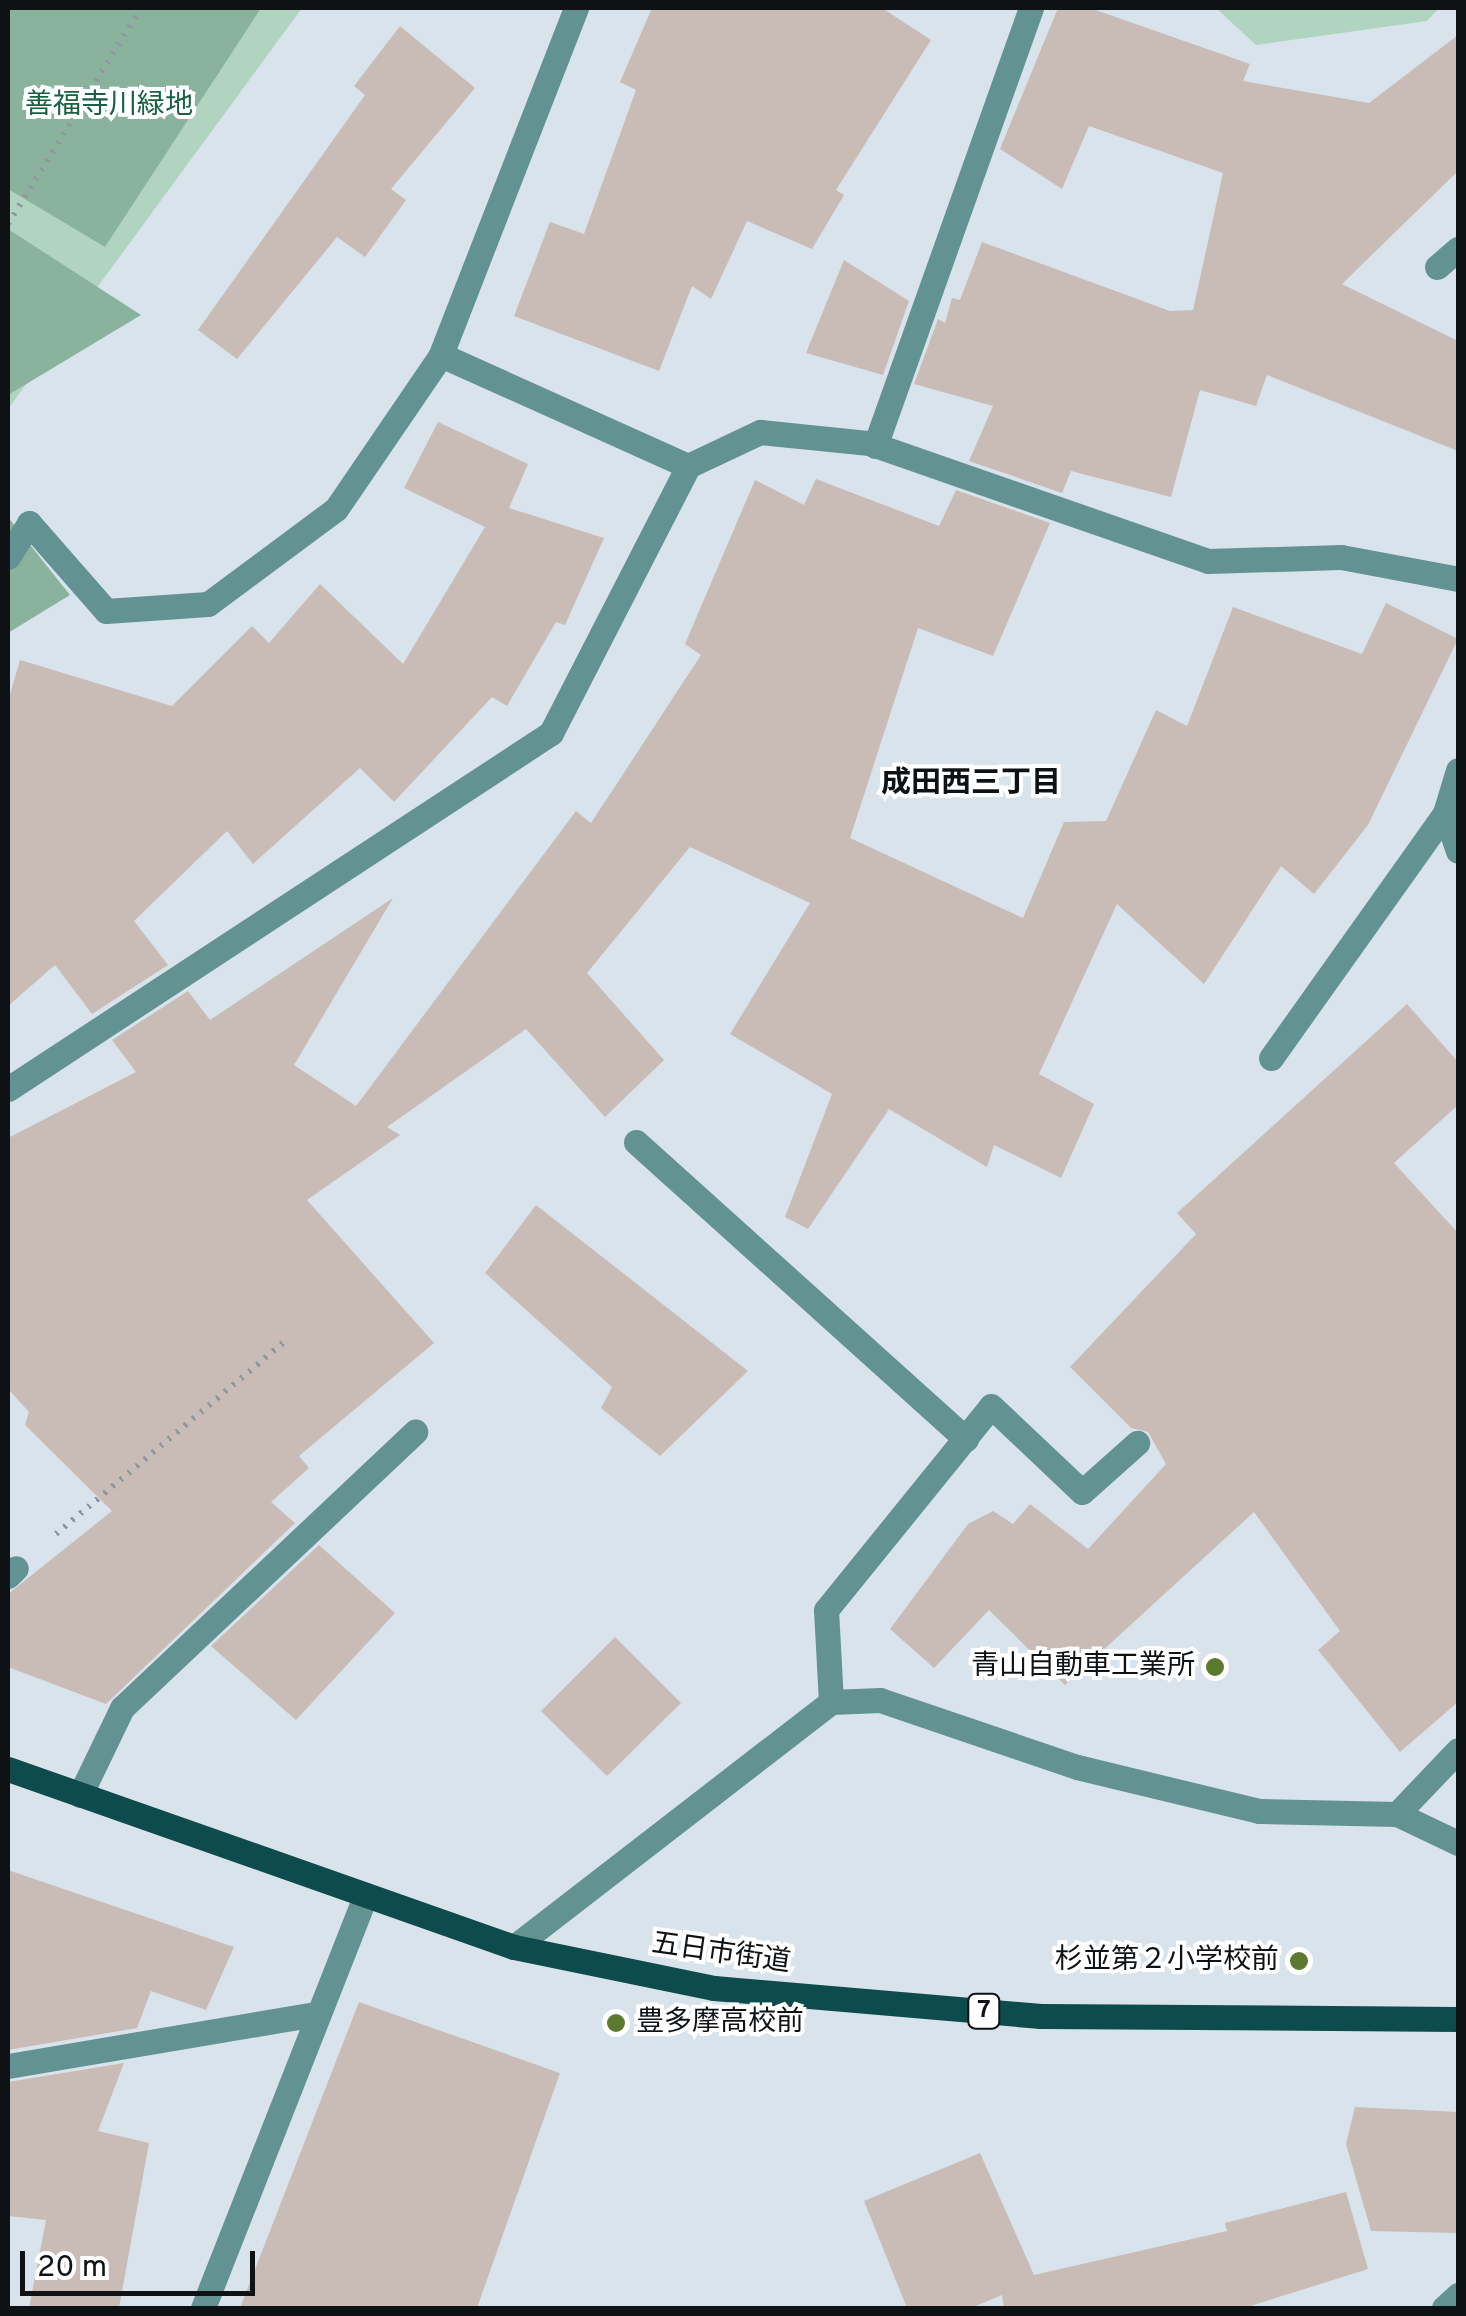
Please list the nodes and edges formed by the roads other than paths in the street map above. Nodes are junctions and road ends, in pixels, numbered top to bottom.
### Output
1 (576, 8) edge
2 (1031, 8) edge
3 (1458, 249) edge
4 (1437, 267) dead end
5 (440, 354) junction
6 (874, 446) junction
7 (688, 466) junction
8 (8, 557) edge
9 (1458, 579) edge
10 (1458, 770) edge
11 (1444, 813) junction
12 (1458, 852) edge
13 (1270, 1058) dead end
14 (8, 1089) edge
15 (636, 1142) dead end
16 (415, 1432) dead end
17 (966, 1439) junction
18 (1136, 1443) dead end
19 (831, 1702) junction
20 (1458, 1750) edge
21 (8, 1769) edge
22 (80, 1796) junction
23 (1397, 1814) junction
24 (1458, 1843) edge
25 (366, 1895) junction
26 (514, 1946) junction
27 (317, 2014) junction
28 (1458, 2019) edge
29 (8, 2066) edge
30 (1458, 2295) edge
31 (203, 2308) edge
32 (1444, 2308) edge

1 - 5 street
2 - 6 street
3 - 4 street
5 - 7 street
5 - 8 street
6 - 7 street
6 - 9 street
7 - 14 street
10 - 11 street
11 - 12 street
11 - 13 street
15 - 17 street
16 - 22 street
17 - 18 street
17 - 19 street
19 - 23 street
19 - 26 street
20 - 23 street
21 - 22 main road, 五日市街道 / 7
22 - 25 main road, 五日市街道 / 7
23 - 24 street
25 - 26 main road, 五日市街道 / 7
25 - 27 street
26 - 28 main road, 五日市街道 / 7
27 - 29 street
27 - 31 street
30 - 32 street

